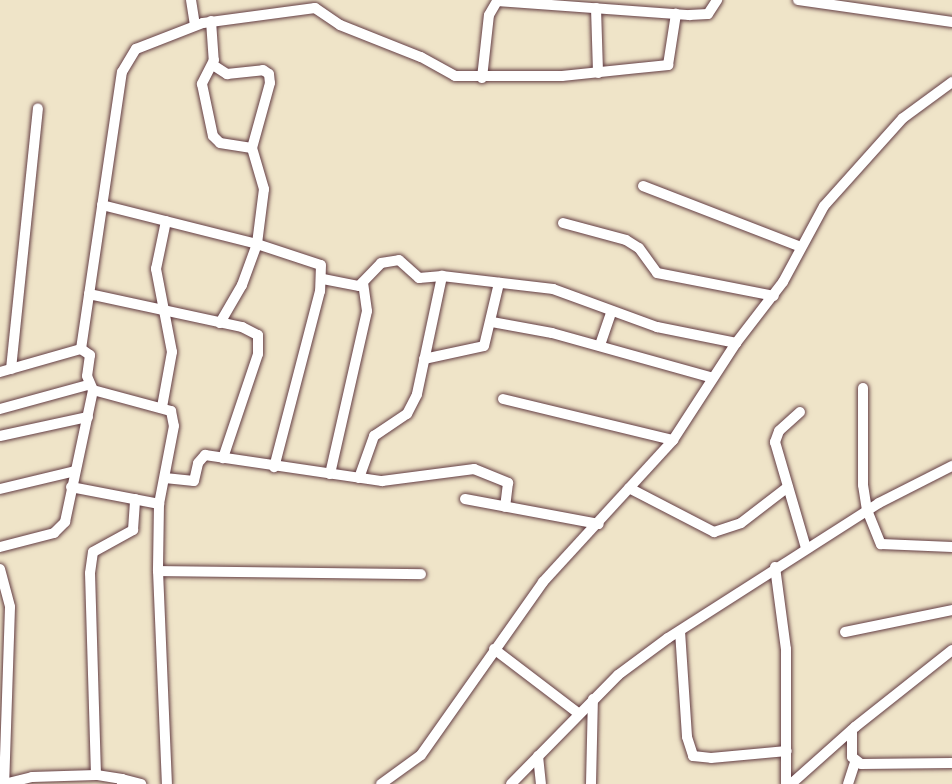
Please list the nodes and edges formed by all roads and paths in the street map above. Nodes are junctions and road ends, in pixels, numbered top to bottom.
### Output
1 (190, 0) edge
2 (717, 0) edge
3 (798, 0) edge
4 (596, 8) junction
5 (675, 14) junction
6 (211, 21) junction
7 (952, 22) edge
8 (195, 25) junction
9 (213, 65) junction
10 (598, 73) junction
11 (482, 78) junction
12 (952, 82) edge
13 (38, 108) dead end
14 (252, 148) junction
15 (643, 186) dead end
16 (102, 205) junction
17 (166, 221) junction
18 (564, 223) dead end
19 (257, 244) junction
20 (801, 247) junction
21 (442, 276) junction
22 (323, 279) junction
23 (363, 282) junction
24 (499, 283) junction
25 (89, 294) junction
26 (774, 296) junction
27 (167, 311) junction
28 (612, 311) junction
29 (492, 322) junction
30 (220, 323) junction
31 (736, 343) junction
32 (600, 345) junction
33 (81, 349) junction
34 (424, 359) junction
35 (5, 370) edge
36 (713, 378) junction
37 (91, 388) junction
38 (863, 388) dead end
39 (503, 399) dead end
40 (162, 407) junction
41 (0, 409) edge
42 (800, 412) dead end
43 (88, 417) junction
44 (0, 436) edge
45 (673, 440) junction
46 (223, 458) junction
47 (952, 466) edge
48 (274, 467) junction
49 (75, 471) junction
50 (330, 474) junction
51 (165, 478) junction
52 (359, 478) junction
53 (71, 487) junction
54 (629, 488) junction
55 (788, 488) junction
56 (0, 489) edge
57 (135, 499) junction
58 (465, 499) dead end
59 (159, 504) junction
60 (505, 507) junction
61 (867, 510) junction
62 (599, 524) junction
63 (952, 546) edge
64 (0, 547) edge
65 (806, 548) junction
66 (775, 567) junction
67 (0, 569) edge
68 (158, 571) junction
69 (421, 574) dead end
70 (952, 610) edge
71 (680, 631) junction
72 (845, 632) dead end
73 (494, 649) junction
74 (952, 650) edge
75 (593, 699) junction
76 (578, 713) junction
77 (852, 730) junction
78 (787, 751) junction
79 (538, 756) junction
80 (855, 762) junction
81 (952, 763) edge
82 (96, 775) junction
83 (61, 780) edge
84 (122, 781) edge
85 (4, 784) edge
86 (141, 784) edge
87 (167, 784) edge
88 (381, 784) edge
89 (511, 784) edge
90 (541, 784) edge
91 (591, 784) edge
92 (786, 784) edge
93 (791, 784) edge
94 (848, 784) edge

1 - 8 street
2 - 5 street
3 - 7 street
4 - 5 street
4 - 10 street
4 - 11 street
5 - 10 street
6 - 8 street
6 - 9 street
6 - 11 street
8 - 16 street
9 - 14 street
9 - 14 street
10 - 11 street
12 - 20 street
13 - 35 street
14 - 19 street
15 - 20 street
16 - 17 street
16 - 25 street
17 - 19 street
17 - 27 street
18 - 26 street
19 - 22 street
19 - 30 street
20 - 26 street
21 - 23 street
21 - 24 street
21 - 34 street
22 - 23 street
22 - 48 street
23 - 50 street
24 - 28 street
24 - 29 street
25 - 27 street
25 - 33 street
26 - 31 street
27 - 30 street
27 - 40 street
28 - 31 street
28 - 32 street
29 - 32 street
29 - 34 street
30 - 46 street
31 - 36 street
32 - 36 street
33 - 35 street
33 - 37 street
34 - 52 street
36 - 45 street
37 - 40 street
37 - 41 street
37 - 43 street
38 - 61 street
39 - 45 street
40 - 51 street
42 - 55 street
43 - 44 street
43 - 49 street
45 - 54 street
46 - 48 street
46 - 51 street
47 - 61 street
48 - 50 street
49 - 53 street
49 - 56 street
50 - 52 street
51 - 59 street
52 - 60 street
53 - 57 street
53 - 64 street
54 - 55 street
54 - 62 street
55 - 65 street
57 - 59 street
57 - 82 street
58 - 60 street
59 - 68 street
60 - 62 street
61 - 63 street
61 - 65 street
62 - 73 street
65 - 66 street
66 - 71 street
66 - 78 street
67 - 85 street
68 - 69 street
68 - 87 street
70 - 72 street
71 - 75 street
71 - 78 street
73 - 76 street
73 - 88 street
74 - 77 street
75 - 76 street
75 - 91 street
76 - 79 street
77 - 80 street
77 - 93 street
78 - 92 street
79 - 89 street
79 - 90 street
80 - 81 street
80 - 94 street
82 - 83 street
82 - 84 street
83 - 85 street
84 - 86 street

